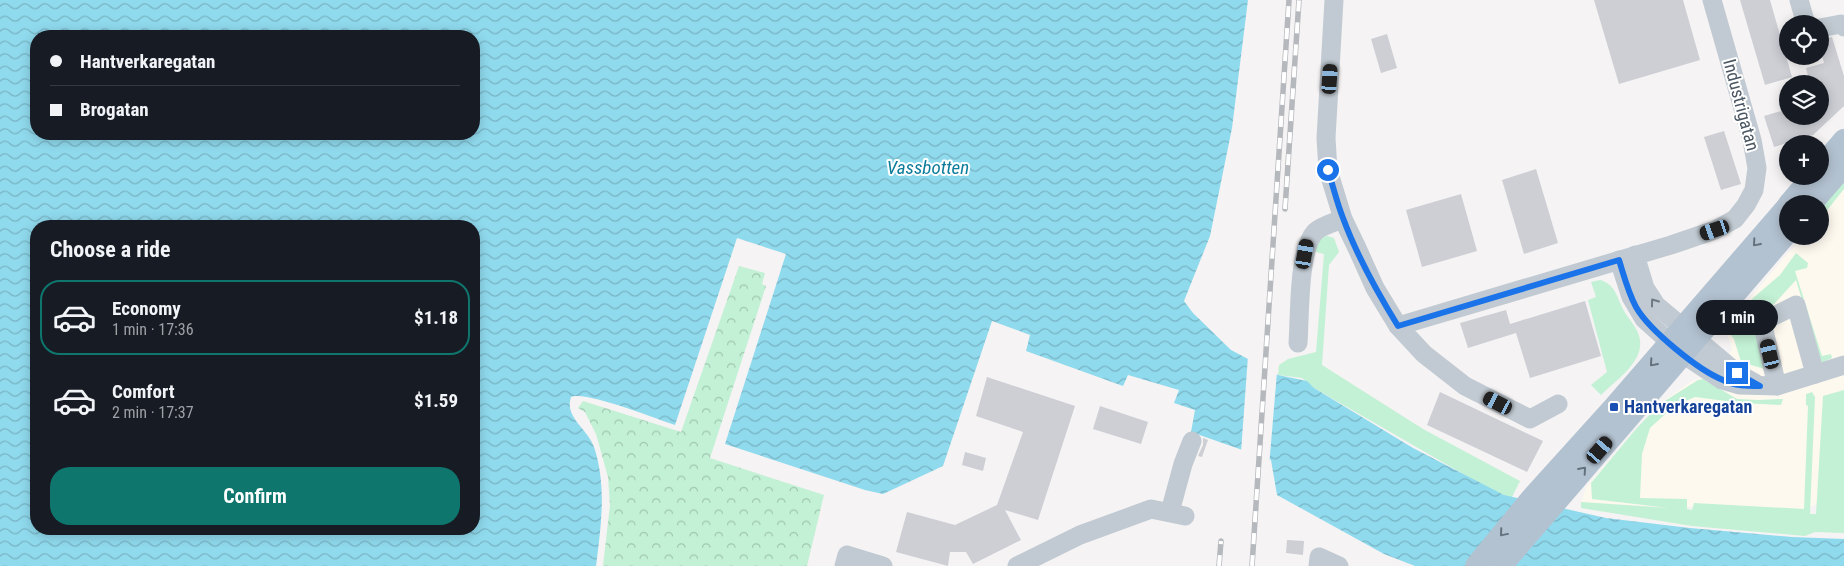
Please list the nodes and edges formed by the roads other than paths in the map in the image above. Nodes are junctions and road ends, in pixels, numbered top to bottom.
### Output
1 (1334, 0) edge
2 (1712, 0) edge
3 (1799, 0) edge
4 (1803, 15) edge
5 (1829, 26) edge
6 (1844, 27) edge
7 (1844, 140) edge
8 (1829, 158) edge
9 (1844, 166) edge
10 (1805, 185) edge
11 (1797, 195) edge
12 (1820, 195) edge
13 (1779, 217) edge
14 (1343, 219) junction
15 (1779, 241) edge
16 (1627, 258) junction
17 (1398, 326) junction
18 (1683, 341) junction
19 (1298, 344) dead end
20 (1844, 365) edge
21 (1815, 374) junction
22 (1769, 386) junction
23 (1558, 404) dead end
24 (1192, 441) dead end
25 (1541, 503) junction
26 (844, 566) edge
27 (883, 566) edge
28 (1017, 566) edge
29 (1318, 566) edge
30 (1340, 566) edge
31 (1476, 566) edge
32 (1501, 566) edge

1 - 14 street
2 - 16 street, Industrigatan
3 - 4 street
5 - 6 street
7 - 8 main road
9 - 12 main road
10 - 11 main road
13 -> 18 main road
14 - 17 street
14 - 19 street
15 - 18 main road
16 - 17 street, Industrigatan
16 - 18 street
17 - 23 street
18 - 22 street
18 - 25 main road
20 - 21 street
21 - 22 street
21 - 22 street
24 - 28 street
25 -> 31 main road
25 - 32 main road
26 - 27 street
29 - 30 street

